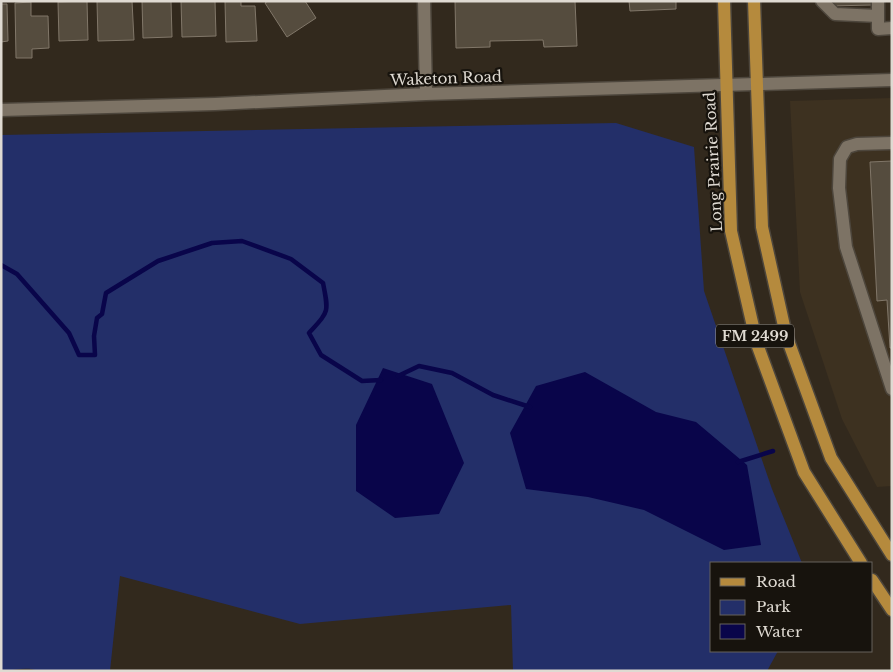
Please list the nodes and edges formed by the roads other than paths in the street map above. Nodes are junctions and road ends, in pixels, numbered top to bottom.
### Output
1 (424, 1) edge
2 (724, 1) edge
3 (754, 1) edge
4 (822, 1) edge
5 (878, 1) edge
6 (878, 16) junction
7 (892, 28) edge
8 (892, 80) edge
9 (756, 85) junction
10 (726, 86) junction
11 (426, 94) junction
12 (1, 110) edge
13 (892, 143) edge
14 (892, 389) edge
15 (892, 555) edge
16 (860, 562) edge
17 (873, 582) edge
18 (892, 610) edge

1 - 11 street
2 - 10 main road, Long Prairie Road / FM 2499
3 - 9 main road, FM 2499
4 - 6 street
5 - 6 street
6 - 7 street
8 - 9 street, Waketon Road
9 - 10 street, Waketon Road
9 - 15 main road, FM 2499
10 - 11 street, Waketon Road
10 - 16 main road, Long Prairie Road / FM 2499
11 - 12 street, Waketon Road
13 - 14 street
17 - 18 main road

